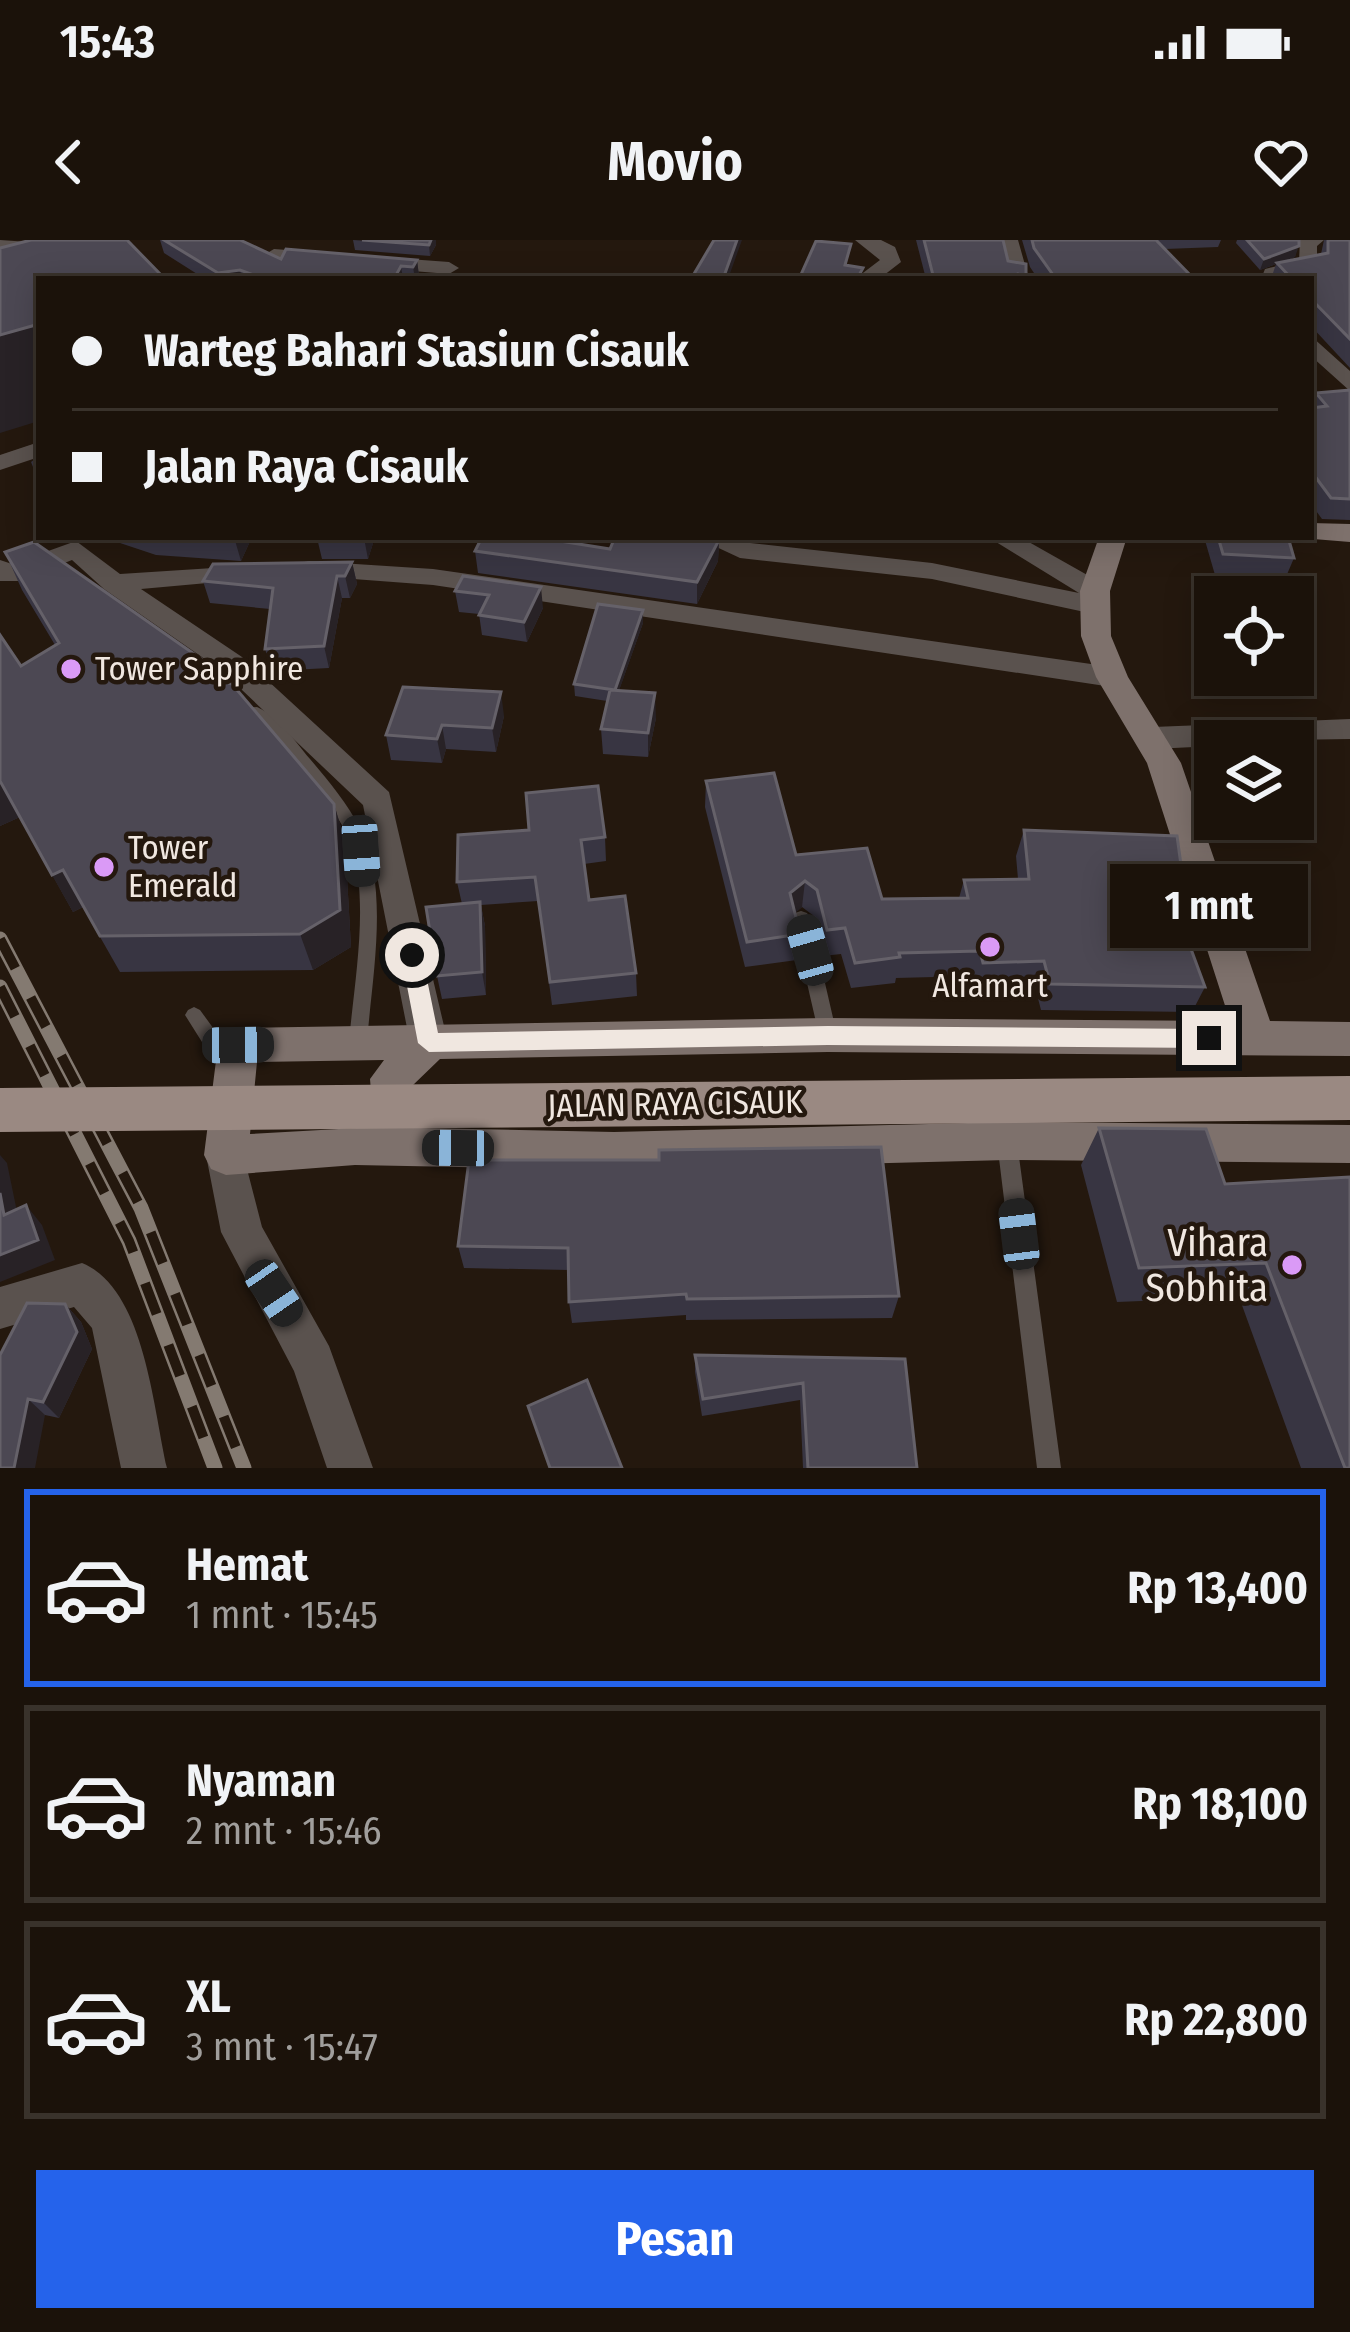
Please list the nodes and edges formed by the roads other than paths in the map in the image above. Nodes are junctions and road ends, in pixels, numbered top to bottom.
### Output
1 (865, 240) edge
2 (1008, 240) edge
3 (1314, 240) edge
4 (0, 242) edge
5 (280, 248) edge
6 (449, 267) edge
7 (139, 276) edge
8 (263, 276) edge
9 (870, 276) edge
10 (1017, 276) edge
11 (1271, 276) edge
12 (1314, 346) edge
13 (1350, 384) edge
14 (36, 450) edge
15 (0, 463) edge
16 (1314, 532) edge
17 (1350, 533) edge
18 (715, 540) edge
19 (1005, 540) edge
20 (1111, 540) edge
21 (0, 568) edge
22 (114, 583) junction
23 (1094, 598) junction
24 (1112, 677) junction
25 (238, 713) edge
26 (1350, 729) edge
27 (1153, 738) junction
28 (801, 917) edge
29 (194, 1015) dead end
30 (828, 1035) junction
31 (1256, 1039) junction
32 (1350, 1040) edge
33 (358, 1042) junction
34 (429, 1043) junction
35 (238, 1045) junction
36 (1350, 1083) edge
37 (0, 1094) edge
38 (1350, 1098) edge
39 (0, 1110) edge
40 (1007, 1141) junction
41 (1350, 1144) edge
42 (419, 1148) junction
43 (226, 1155) junction
44 (0, 1308) edge
45 (143, 1468) edge
46 (350, 1468) edge
47 (1049, 1468) edge

1 - 9 street
2 - 10 street
3 - 11 street
4 - 7 street
5 - 6 street
5 - 8 street
12 - 13 street
14 - 15 street
16 - 17 street
18 - 23 street
19 - 23 street
20 - 23 street
21 - 22 street
22 - 24 street
22 - 34 street
23 - 24 street
24 - 27 street
25 - 33 lane
26 - 27 street
27 - 31 street
28 - 30 lane
29 - 35 lane
30 - 31 street, JALAN RAYA CISAUK
30 - 34 street, JALAN RAYA CISAUK
31 - 32 street, JALAN RAYA CISAUK
33 - 34 street, JALAN RAYA CISAUK
33 - 35 street, JALAN RAYA CISAUK
34 - 42 street
35 - 43 street
36 - 37 main road, JALAN RAYA CISAUK
38 - 39 main road, JALAN RAYA CISAUK, bridge
40 - 41 street, JALAN RAYA CISAUK
40 - 42 street, JALAN RAYA CISAUK
40 - 47 lane
42 - 43 street, JALAN RAYA CISAUK
43 - 46 street
44 - 45 street

